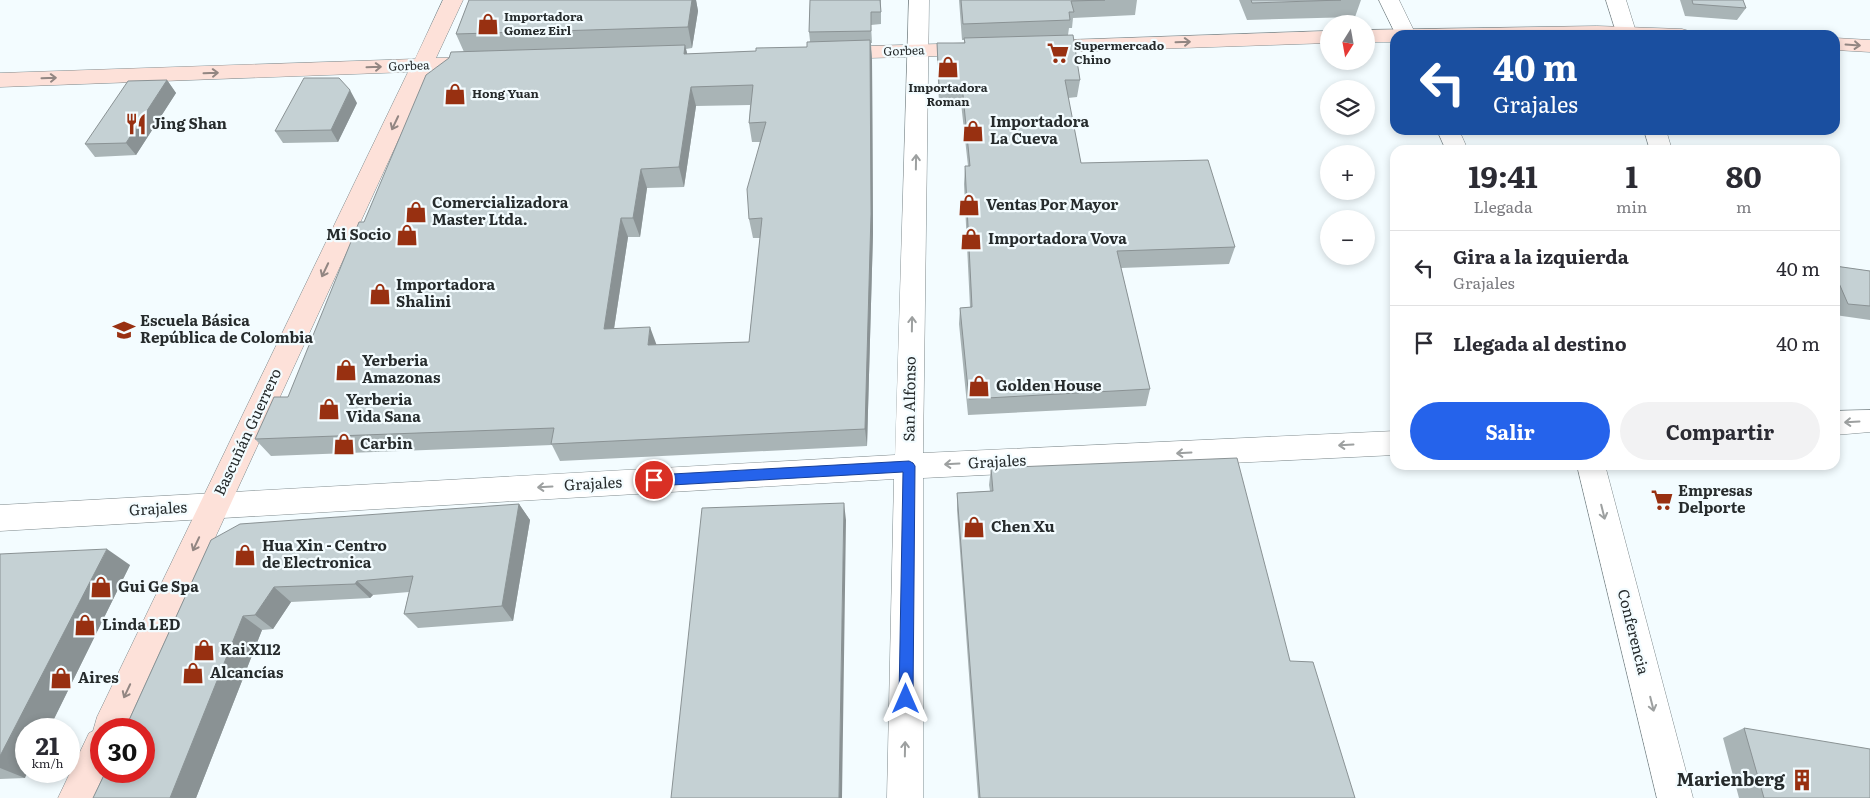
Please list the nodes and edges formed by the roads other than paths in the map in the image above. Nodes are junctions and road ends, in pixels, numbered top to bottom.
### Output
1 (453, 0) edge
2 (919, 0) edge
3 (1389, 0) edge
4 (1616, 0) edge
5 (1404, 30) edge
6 (1625, 30) edge
7 (1390, 35) edge
8 (1375, 36) edge
9 (1320, 37) edge
10 (1840, 44) edge
11 (1870, 46) edge
12 (919, 51) junction
13 (815, 54) edge
14 (499, 62) edge
15 (422, 65) junction
16 (0, 80) edge
17 (1870, 421) edge
18 (1840, 423) edge
19 (1390, 443) edge
20 (909, 466) junction
21 (1592, 470) edge
22 (213, 506) junction
23 (0, 518) edge
24 (114, 718) edge
25 (90, 768) edge
26 (76, 798) edge
27 (905, 798) edge
28 (1676, 798) edge

1 - 15 street, Bascuñán Guerrero
2 - 12 street, San Alfonso
3 - 5 street
4 - 6 street
7 - 8 street
12 -> 9 street, Gorbea
10 -> 11 street
12 - 13 street, Gorbea
20 -> 12 street, San Alfonso
14 - 15 street, Gorbea
16 -> 15 street, Gorbea
15 -> 22 street, Bascuñán Guerrero
17 -> 18 street
19 -> 20 street, Grajales
20 -> 22 street, Grajales
27 -> 20 street, San Alfonso
21 -> 28 street, Conferencia
22 - 23 street, Grajales
22 -> 24 street, Bascuñán Guerrero
25 - 26 street

